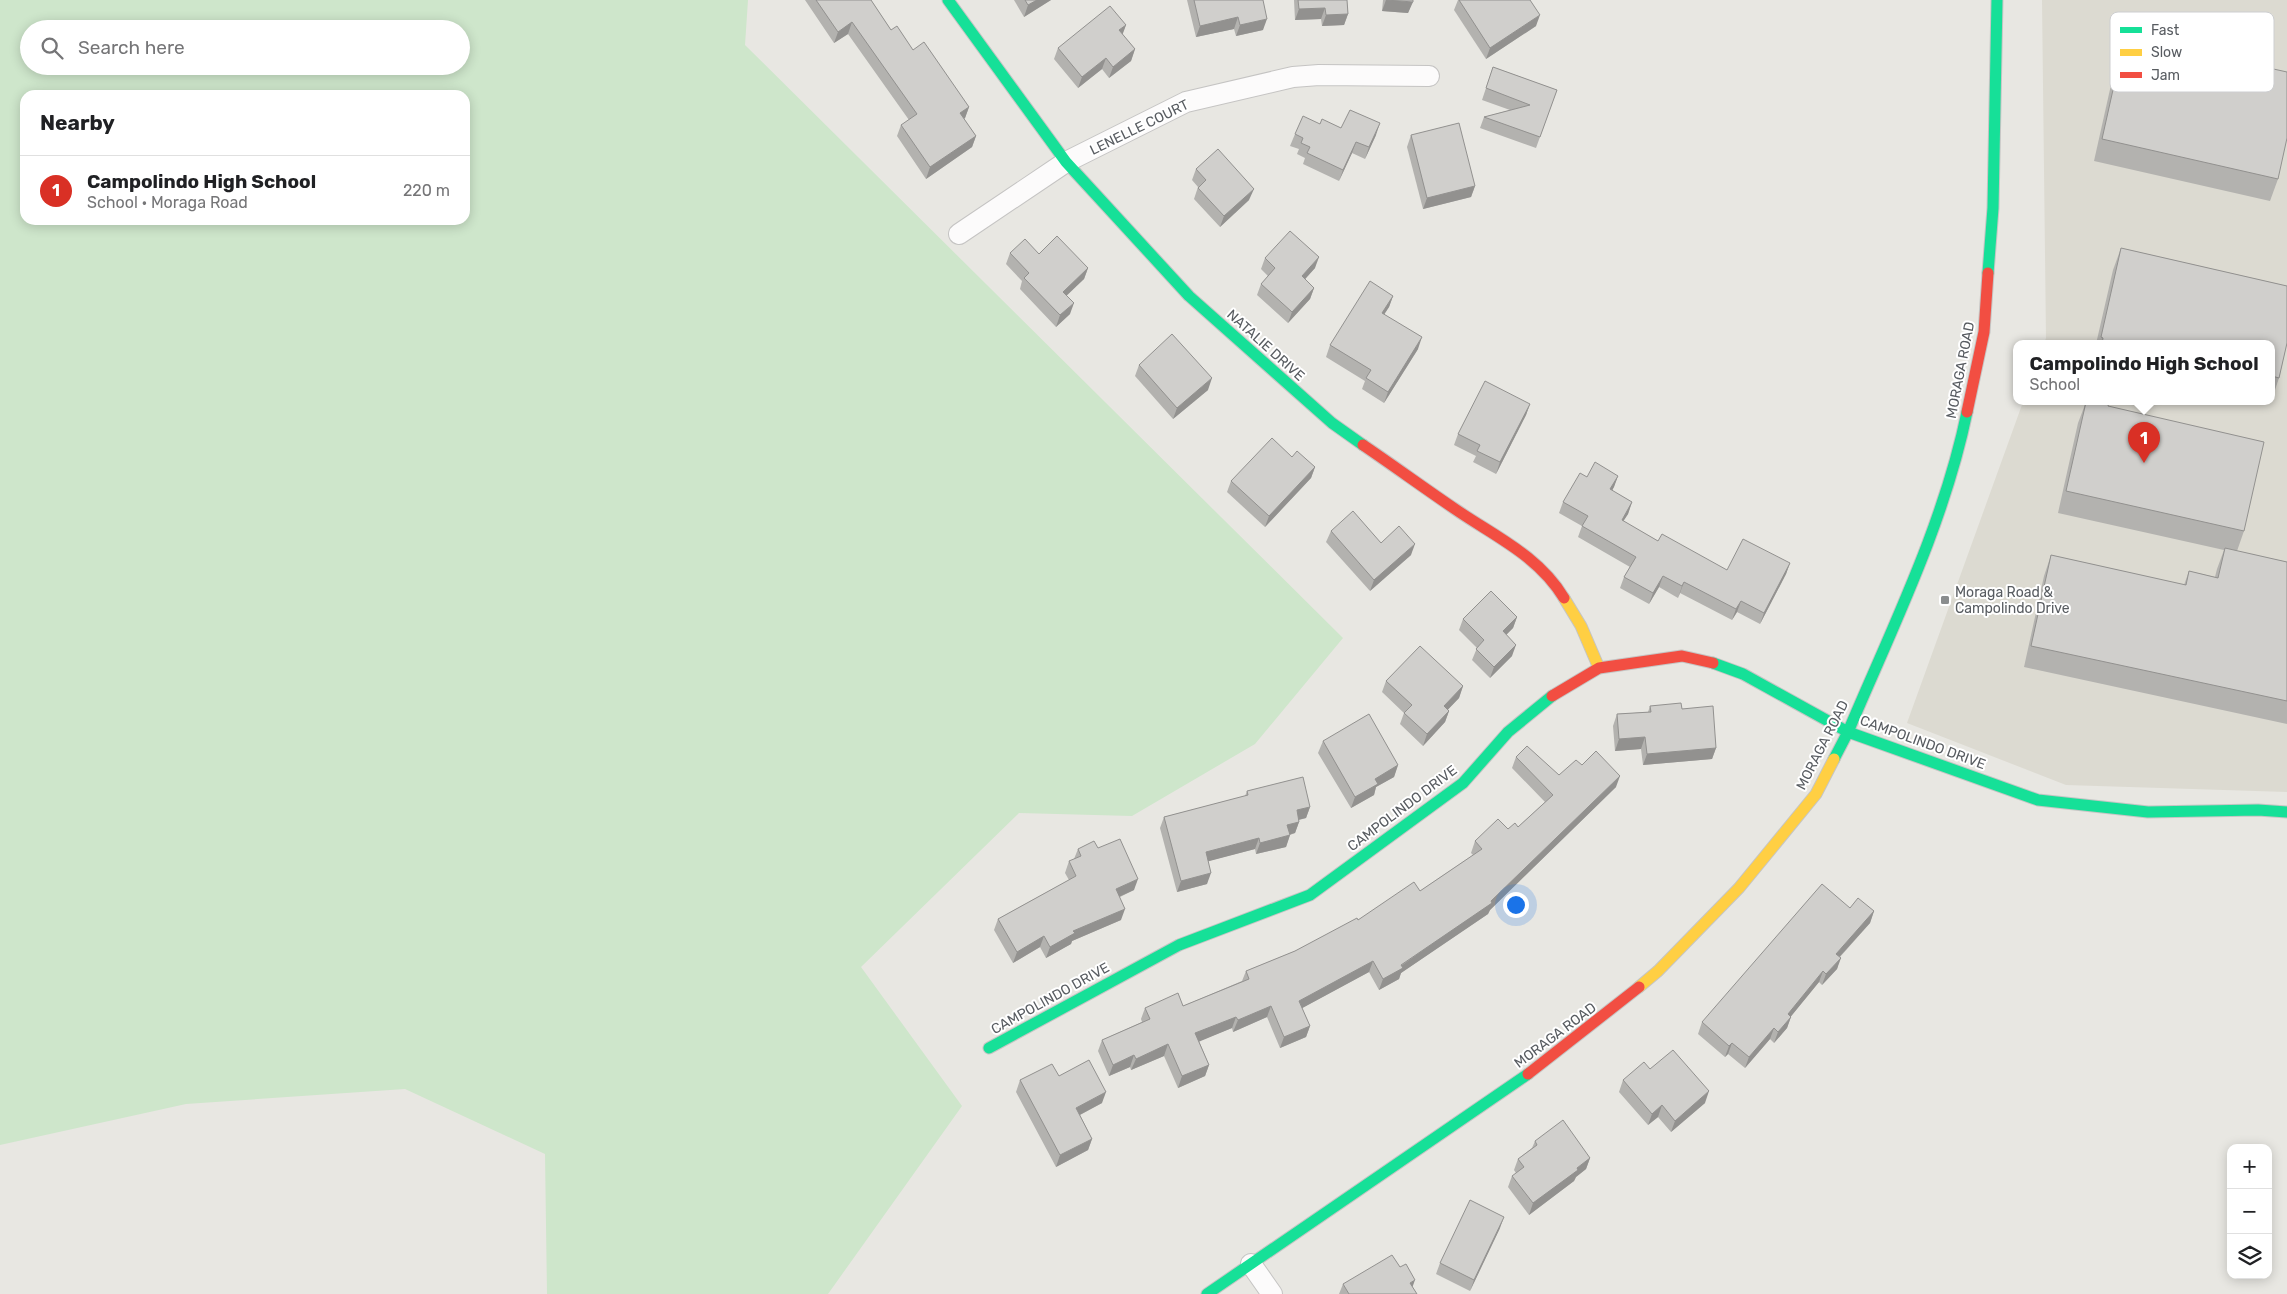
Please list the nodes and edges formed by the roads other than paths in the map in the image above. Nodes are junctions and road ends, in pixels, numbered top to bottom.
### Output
1 (948, 0) edge
2 (1997, 0) edge
3 (1429, 76) dead end
4 (1066, 162) junction
5 (958, 234) dead end
6 (1599, 668) junction
7 (1848, 732) junction
8 (2287, 812) edge
9 (989, 1048) dead end
10 (1251, 1264) junction
11 (1207, 1294) edge
12 (1272, 1294) edge

1 - 4 street, NATALIE DRIVE
2 - 7 street, MORAGA ROAD
3 - 4 street, LENELLE COURT
4 - 5 street, LENELLE COURT
4 - 6 street, NATALIE DRIVE
6 - 7 street, CAMPOLINDO DRIVE
6 - 9 street, CAMPOLINDO DRIVE
7 - 8 street, CAMPOLINDO DRIVE
7 - 10 street, MORAGA ROAD
10 - 11 street, MORAGA ROAD
10 - 12 street

